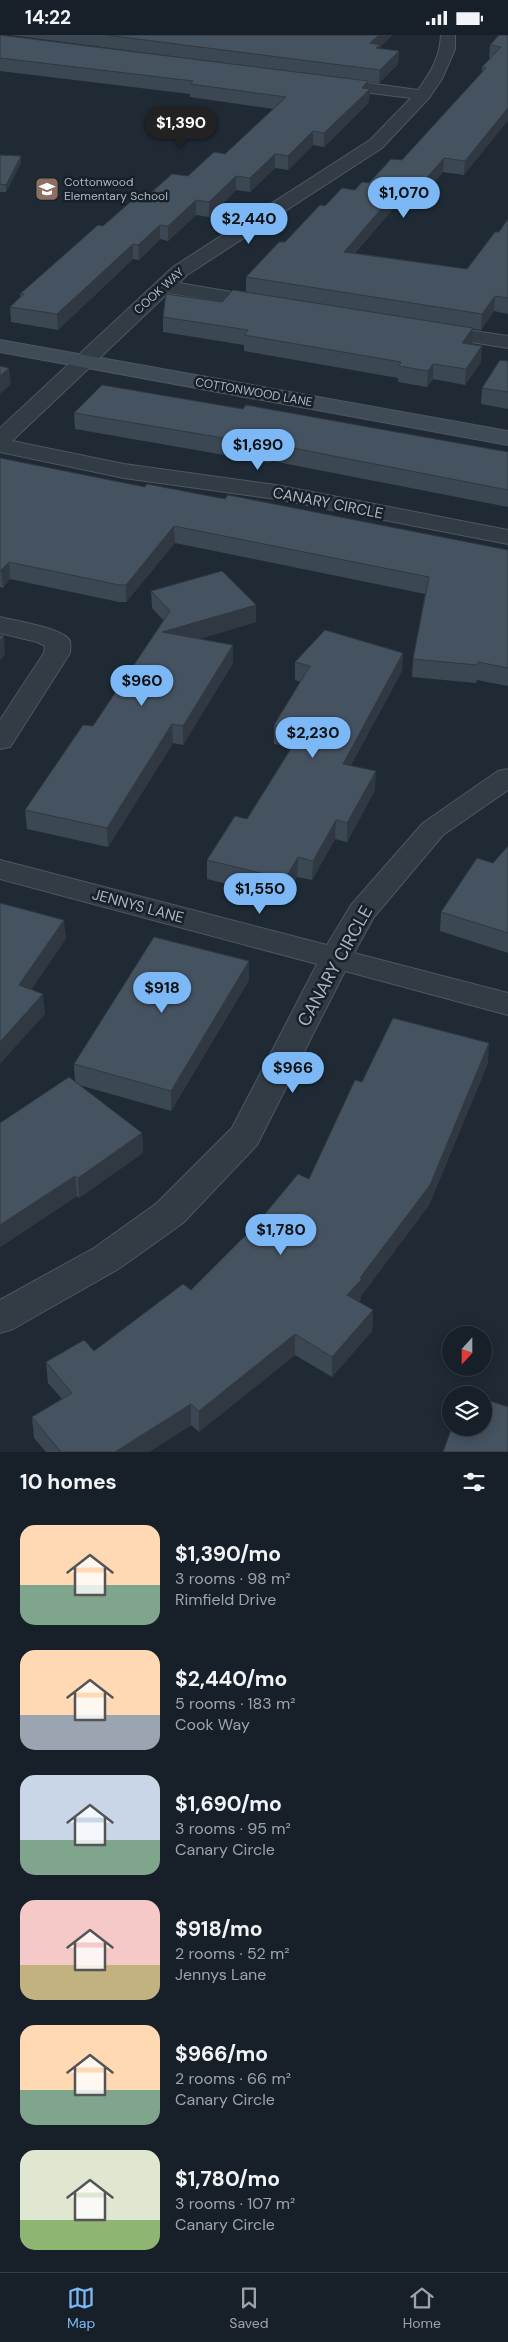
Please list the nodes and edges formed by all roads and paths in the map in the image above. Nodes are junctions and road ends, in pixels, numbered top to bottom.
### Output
1 (448, 35) edge
2 (311, 81) edge
3 (423, 95) junction
4 (164, 286) junction
5 (284, 306) edge
6 (420, 328) edge
7 (508, 342) edge
8 (0, 347) edge
9 (81, 361) junction
10 (508, 438) edge
11 (0, 440) edge
12 (0, 445) edge
13 (508, 537) edge
14 (0, 625) edge
15 (0, 741) edge
16 (508, 777) edge
17 (0, 869) edge
18 (335, 959) junction
19 (508, 1004) edge
20 (0, 1318) edge

1 - 3 street, COOK WAY
2 - 3 street
3 - 4 street, COOK WAY
4 - 5 street
4 - 9 street, COOK WAY
6 - 7 street
8 - 9 main road, COTTONWOOD LANE
9 - 10 main road, COTTONWOOD LANE
9 - 11 street, COOK WAY
12 - 13 street, CANARY CIRCLE
14 - 15 street
16 - 18 street, CANARY CIRCLE
17 - 18 street, JENNYS LANE
18 - 19 street, JENNYS LANE
18 - 20 street, CANARY CIRCLE

